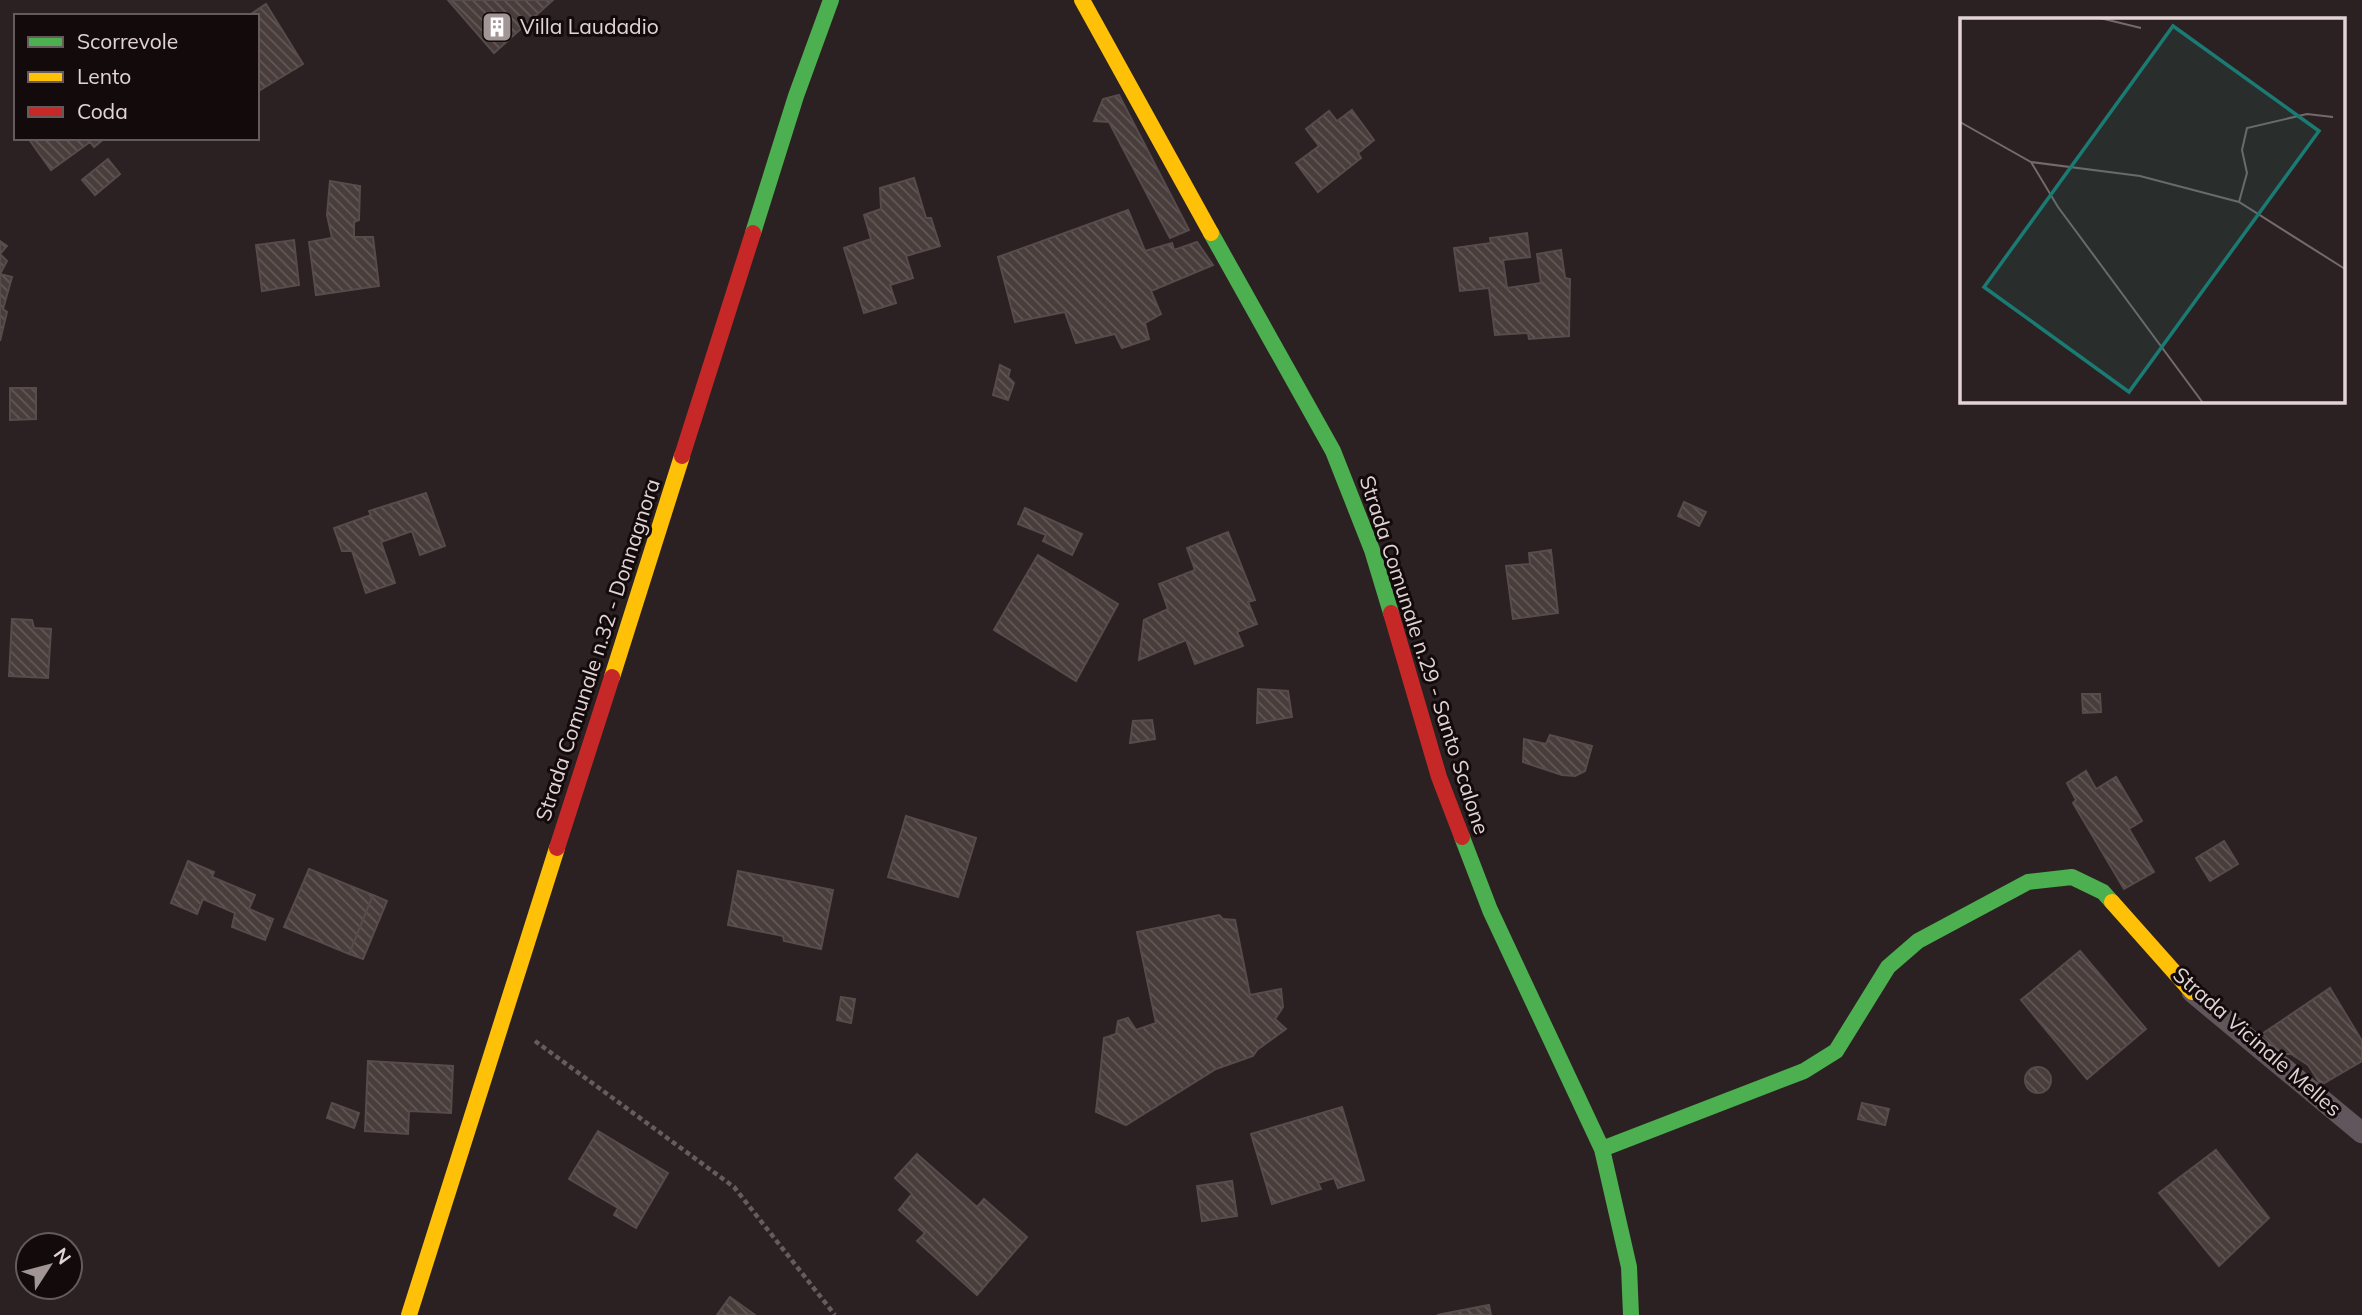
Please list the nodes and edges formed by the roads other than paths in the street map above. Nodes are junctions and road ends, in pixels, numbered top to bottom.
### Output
1 (831, 0) edge
2 (1082, 0) edge
3 (2192, 992) joint
4 (2362, 1133) edge
5 (1602, 1149) junction
6 (409, 1315) edge
7 (1631, 1315) edge

1 - 6 street, Strada Comunale n.32 - Donnagnora
2 - 5 street, Strada Comunale n.29 - Santo Scalone
3 - 4 lane, Strada Vicinale Melles
3 - 5 street, Strada Vicinale Melles
5 - 7 street, Strada Comunale n.29 - Santo Scalone

